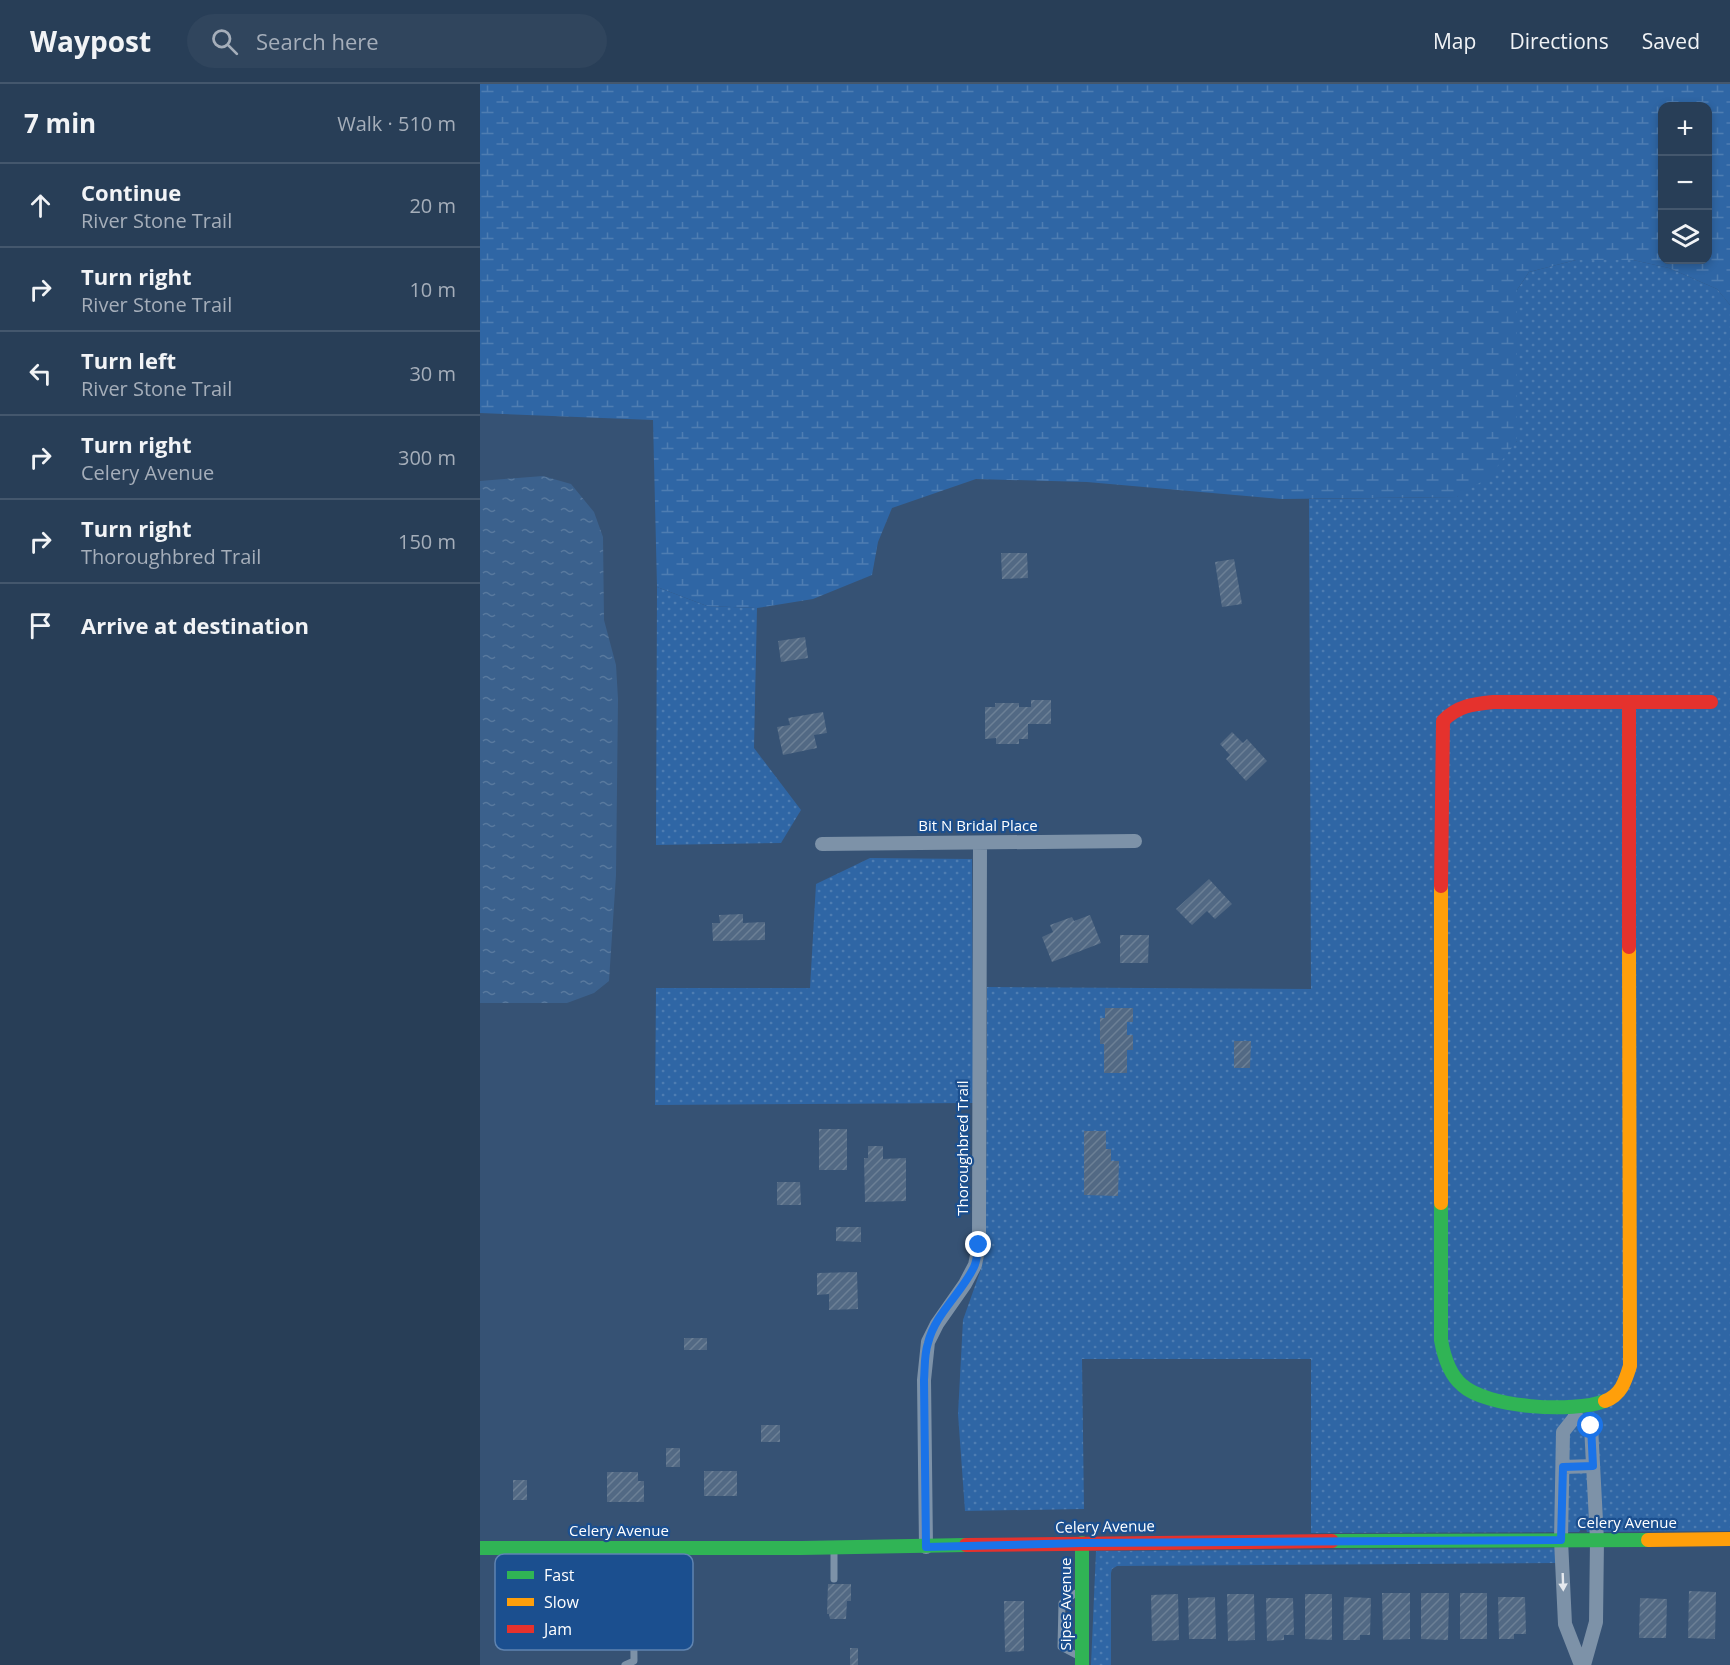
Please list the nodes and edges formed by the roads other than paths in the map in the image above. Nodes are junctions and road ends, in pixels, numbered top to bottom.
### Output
1 (1629, 702) junction
2 (1711, 702) dead end
3 (1135, 841) dead end
4 (822, 844) dead end
5 (980, 844) junction
6 (1575, 1412) junction
7 (1593, 1466) junction
8 (1563, 1467) junction
9 (1730, 1539) edge
10 (1561, 1540) junction
11 (1597, 1540) junction
12 (1082, 1543) junction
13 (926, 1547) junction
14 (480, 1548) edge
15 (633, 1548) junction
16 (834, 1548) junction
17 (633, 1554) edge
18 (834, 1579) dead end
19 (1082, 1588) junction
20 (634, 1650) edge
21 (1082, 1662) edge
22 (624, 1665) edge
23 (1582, 1665) edge

1 - 2 street
1 - 6 street
1 - 6 street
3 - 5 street, Bit N Bridal Place
4 - 5 street, Bit N Bridal Place
5 - 13 street, Thoroughbred Trail
6 - 7 street
6 - 8 street
7 - 8 street
7 - 11 street
8 - 10 street
9 - 11 street, Celery Avenue
10 - 11 street, Celery Avenue
10 - 12 street, Celery Avenue
10 -> 23 street
11 - 23 street
12 - 13 street, Celery Avenue
12 - 19 street, Sipes Avenue
13 - 16 street, Celery Avenue
14 - 15 street, Celery Avenue
15 - 16 street, Celery Avenue
15 - 17 lane
16 - 18 lane
19 - 21 street, Sipes Avenue
19 - 21 lane
20 - 22 lane

